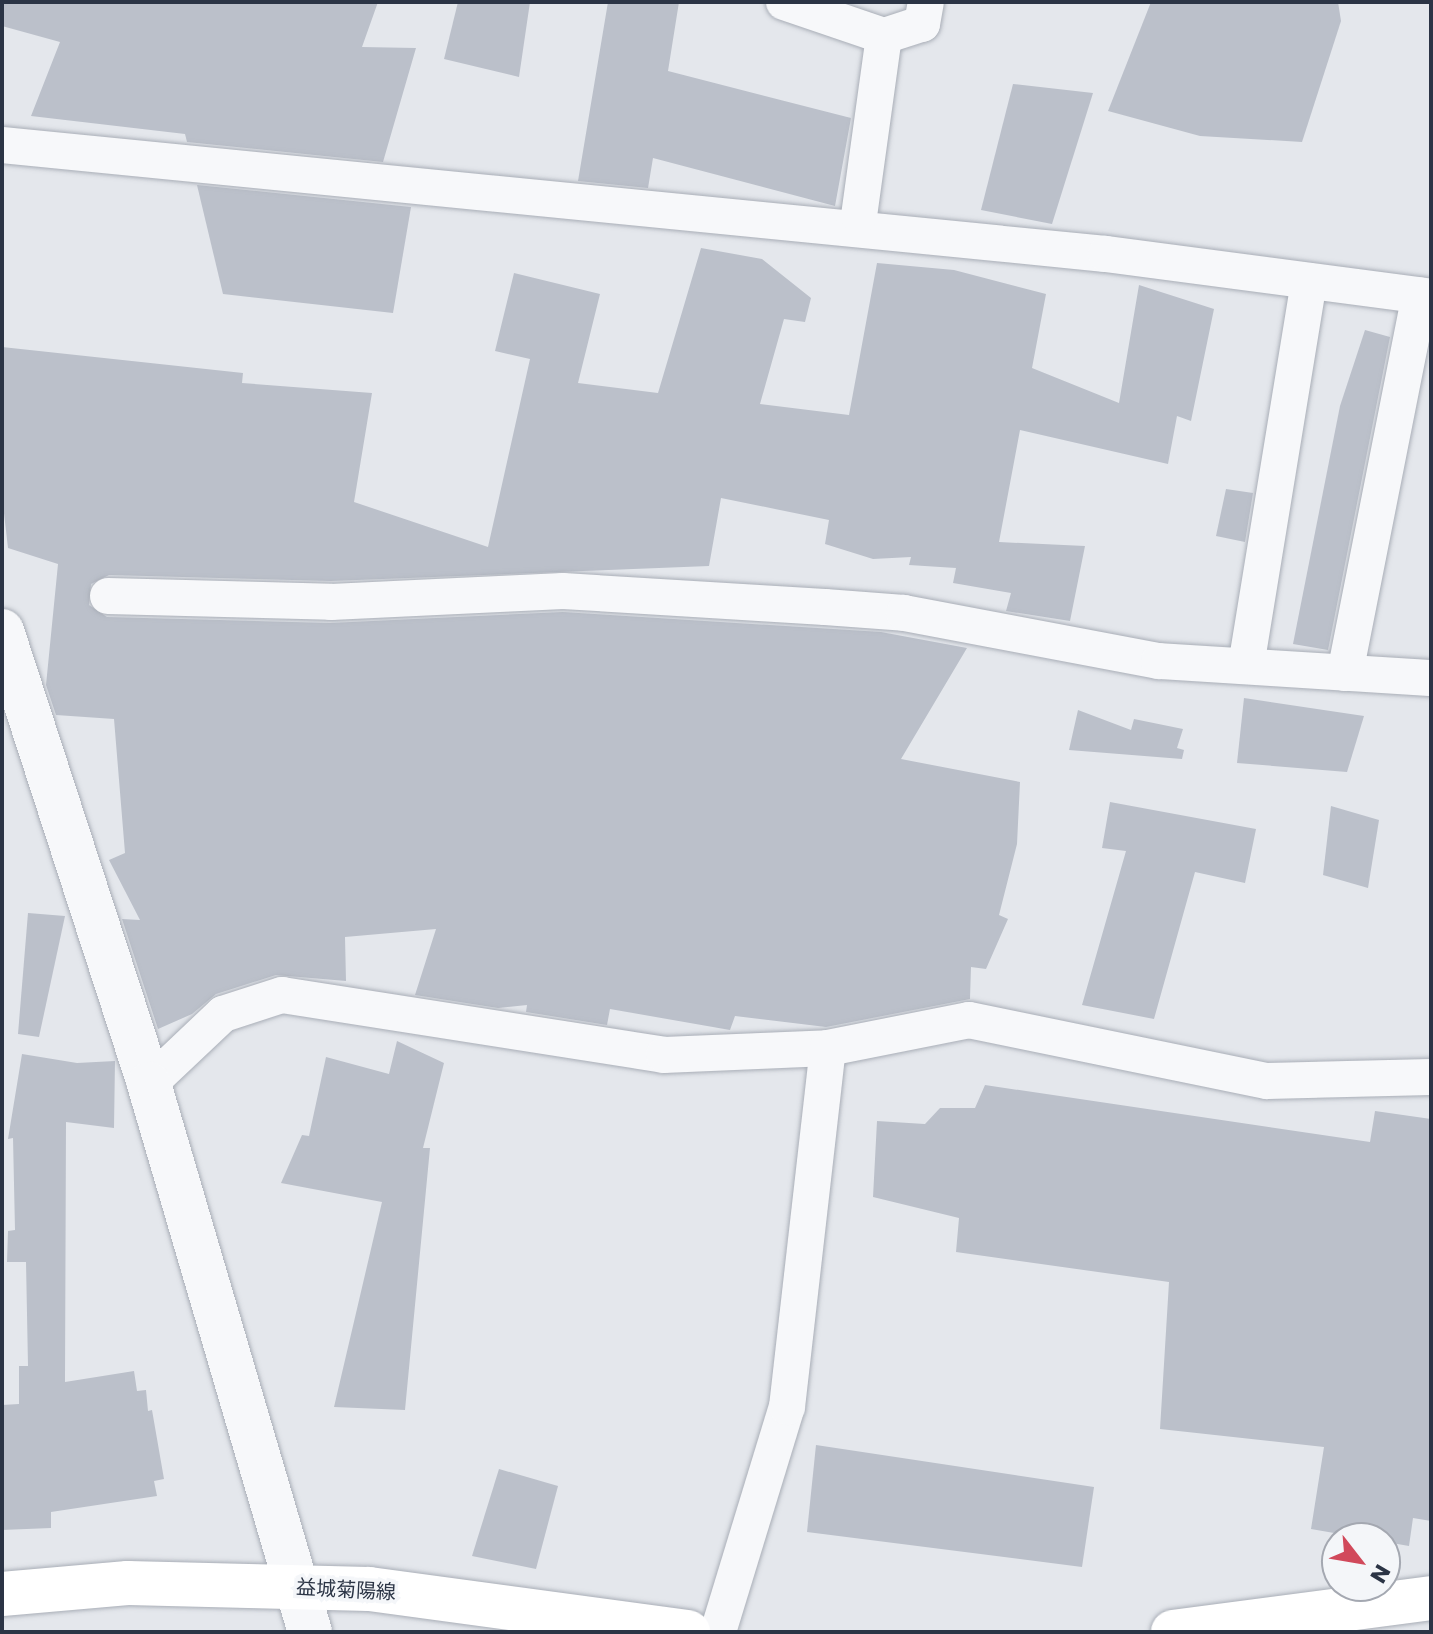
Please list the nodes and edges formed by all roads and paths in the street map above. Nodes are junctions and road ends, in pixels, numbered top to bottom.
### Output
1 (784, 2) edge
2 (926, 2) edge
3 (884, 36) junction
4 (2, 145) edge
5 (853, 228) junction
6 (1309, 281) junction
7 (1425, 296) edge
8 (108, 596) dead end
9 (2, 631) edge
10 (1246, 666) junction
11 (1345, 673) junction
12 (1431, 678) edge
13 (828, 1048) junction
14 (1431, 1077) edge
15 (149, 1084) junction
16 (296, 1587) junction
17 (2, 1594) edge
18 (1431, 1598) edge
19 (668, 1630) edge
20 (310, 1632) edge
21 (718, 1632) edge
22 (1173, 1632) edge

1 - 3 street
2 - 3 street
3 - 5 street
4 - 5 street
5 - 6 street
6 - 7 street
6 - 10 street
7 - 11 street
8 - 10 street
9 - 15 street
10 - 11 street
11 - 12 street
13 - 14 street
13 - 15 street
13 - 21 street
15 - 16 street
16 - 17 main road, 益城菊陽線
16 - 19 main road, 益城菊陽線
16 - 20 street
18 - 22 main road

